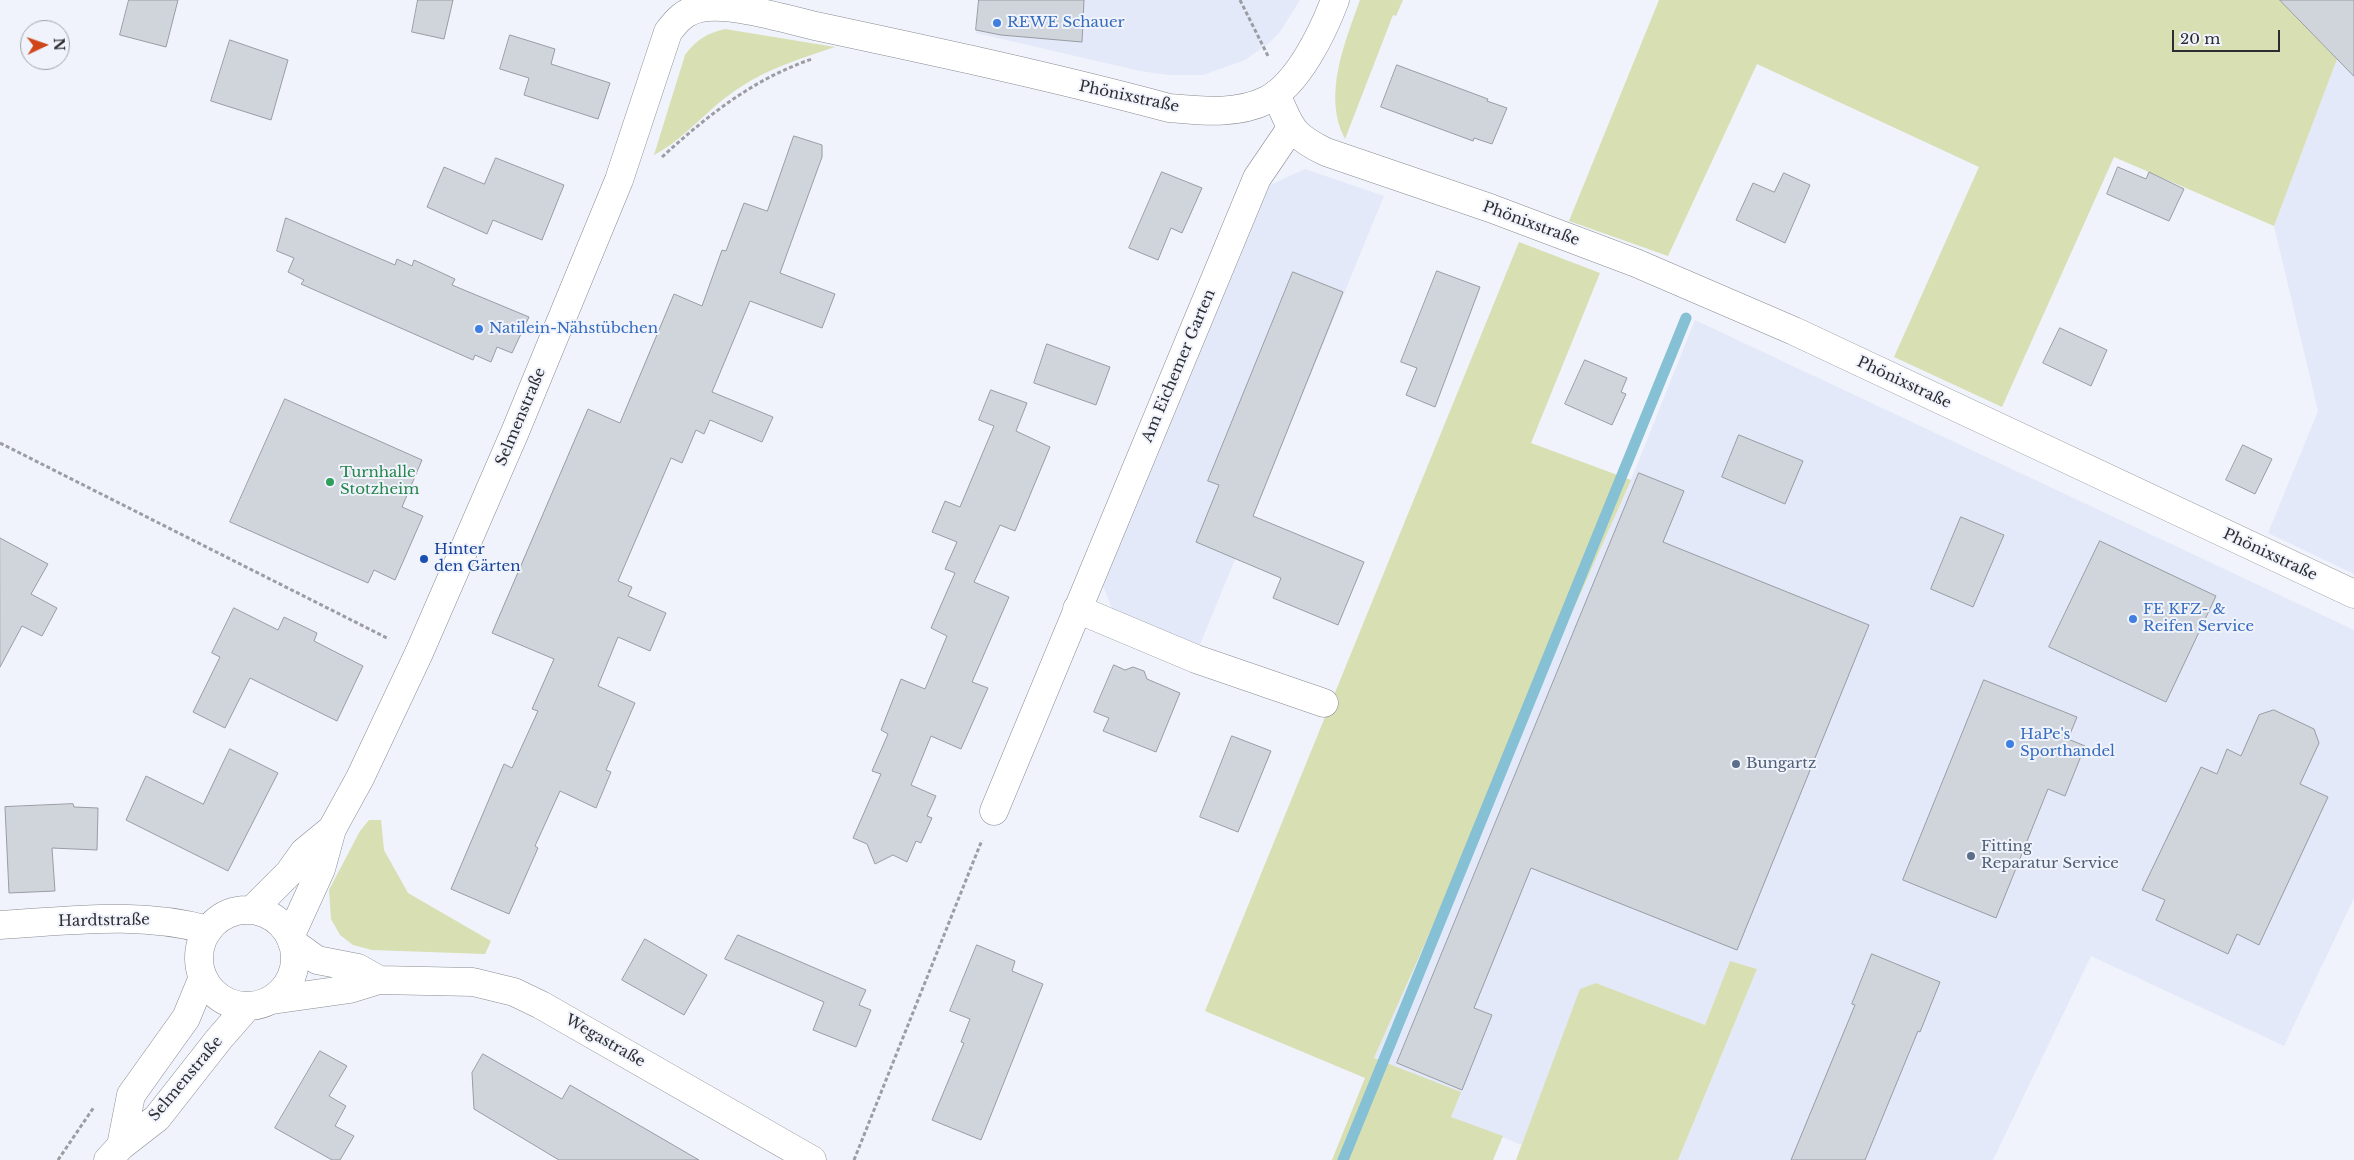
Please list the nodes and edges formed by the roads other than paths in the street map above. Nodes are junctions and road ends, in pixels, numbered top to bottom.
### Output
1 (1335, 0) edge
2 (685, 6) edge
3 (1276, 94) junction
4 (1291, 128) junction
5 (2354, 594) edge
6 (1077, 609) junction
7 (1324, 704) dead end
8 (994, 812) road end
9 (332, 829) junction
10 (252, 910) junction
11 (0, 925) edge
12 (208, 930) junction
13 (291, 940) junction
14 (203, 977) junction
15 (379, 980) junction
16 (259, 1003) junction
17 (114, 1153) edge
18 (812, 1160) edge

1 - 3 street
2 - 3 street, Phönixstraße
2 - 9 street, Selmenstraße
3 - 4 street, Phönixstraße
4 - 5 street, Phönixstraße
4 - 6 street, Am Eichemer Garten
6 - 7 street
6 - 8 street, Am Eichemer Garten
9 - 10 street, Selmenstraße
9 - 13 street, Selmenstraße
10 - 12 street
10 - 13 street
11 - 12 street, Hardtstraße
12 - 14 street
13 - 15 street, Wegastraße
13 - 16 street
14 - 16 street
14 - 17 street, Selmenstraße
15 - 16 street, Wegastraße
15 - 18 street, Wegastraße
16 - 17 street, Selmenstraße

